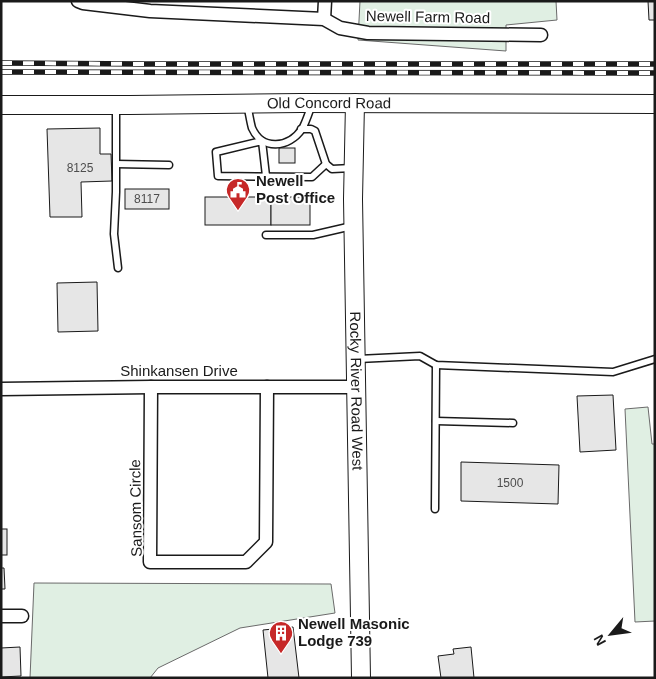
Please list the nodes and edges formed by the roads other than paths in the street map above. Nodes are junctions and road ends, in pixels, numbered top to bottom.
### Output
1 (78, 1) edge
2 (324, 1) edge
3 (324, 19) junction
4 (540, 35) dead end
5 (313, 103) junction
6 (355, 103) junction
7 (247, 104) junction
8 (655, 104) edge
9 (1, 105) edge
10 (116, 105) junction
11 (301, 129) junction
12 (262, 141) junction
13 (116, 164) junction
14 (326, 164) junction
15 (169, 165) dead end
16 (354, 168) junction
17 (266, 176) junction
18 (353, 226) junction
19 (266, 235) dead end
20 (118, 268) dead end
21 (356, 359) junction
22 (655, 359) edge
23 (436, 365) junction
24 (151, 386) junction
25 (267, 387) junction
26 (356, 388) junction
27 (1, 389) edge
28 (436, 421) junction
29 (513, 423) dead end
30 (435, 509) dead end
31 (1, 616) edge
32 (22, 616) dead end
33 (361, 678) edge

1 - 3 street, Newell Farm Road
2 - 3 street
3 - 4 street, Newell Farm Road
5 - 6 street, Old Concord Road
5 - 7 street, Old Concord Road
5 - 11 lane
6 - 8 street, Old Concord Road
6 - 16 street, Rocky River Road West
7 - 10 street, Old Concord Road
7 - 12 lane
9 - 10 street, Old Concord Road
10 - 13 lane
11 - 12 lane
11 - 14 lane
12 - 17 lane
12 - 17 lane
13 - 15 lane
13 - 20 lane
14 - 16 lane
14 - 17 lane
16 - 18 street, Rocky River Road West
18 - 19 lane
18 - 21 street, Rocky River Road West
21 - 23 lane
21 - 26 street, Rocky River Road West
22 - 23 lane
23 - 28 lane
24 - 25 street, Shinkansen Drive
24 - 25 street, Sansom Circle
24 - 27 street, Shinkansen Drive
25 - 26 street, Shinkansen Drive
26 - 33 street, Rocky River Road West
28 - 29 lane
28 - 30 lane
31 - 32 street

